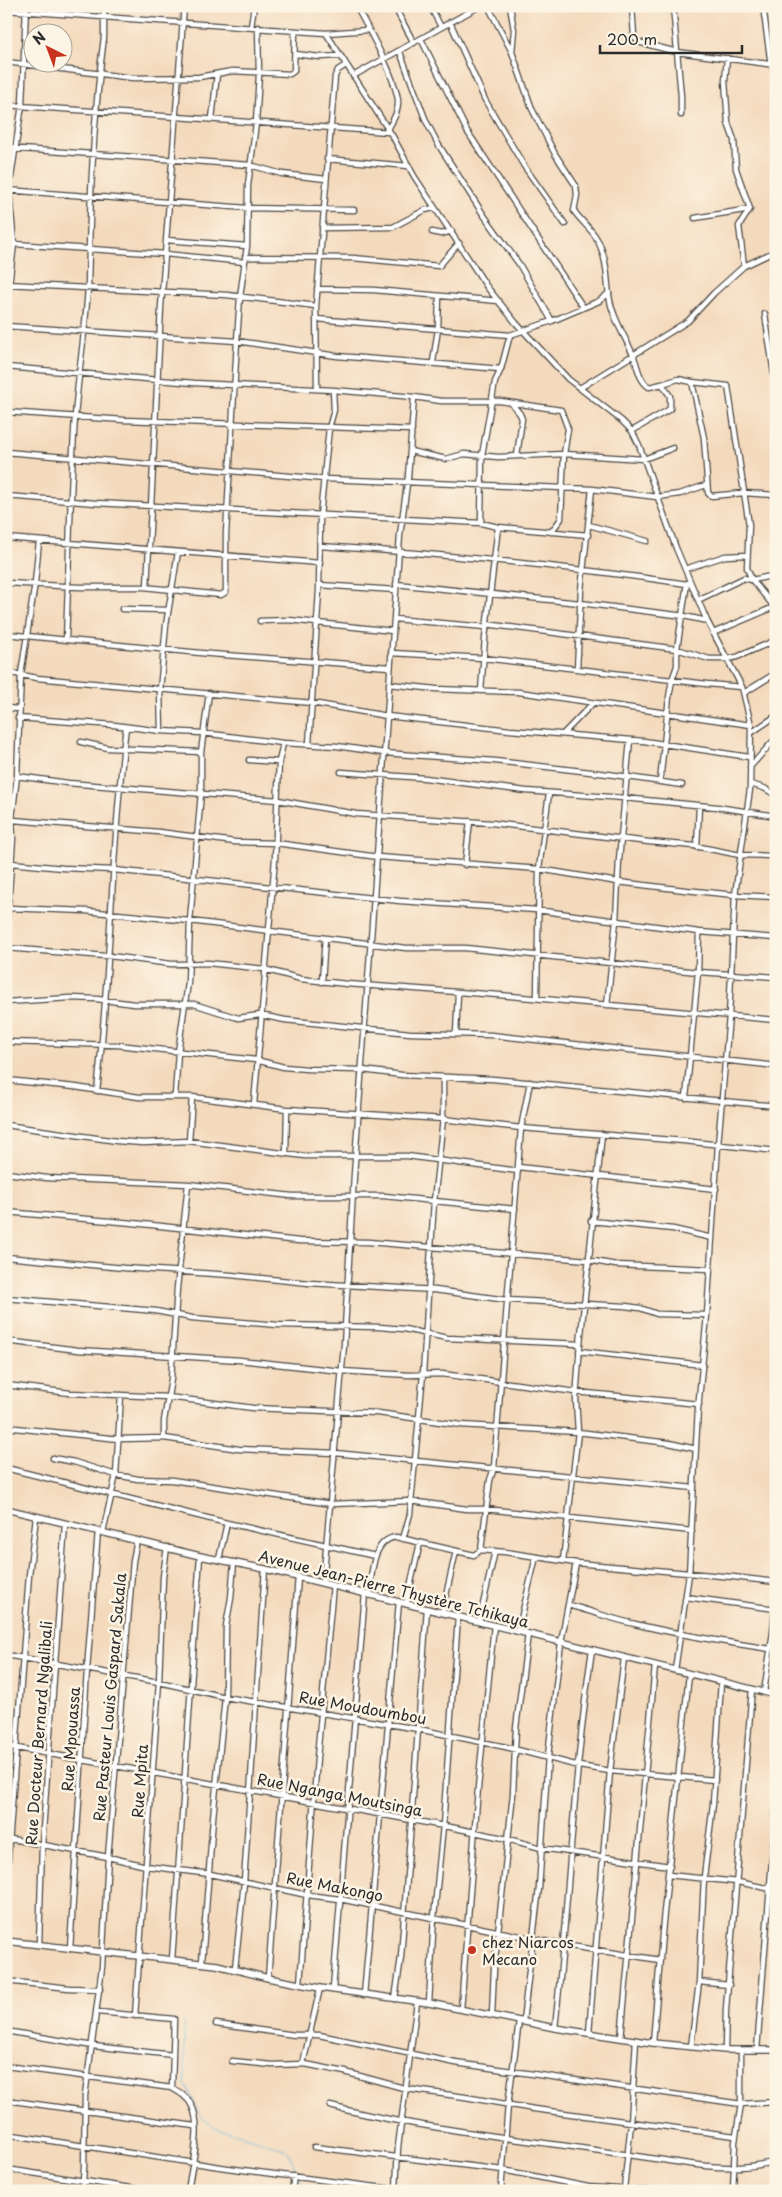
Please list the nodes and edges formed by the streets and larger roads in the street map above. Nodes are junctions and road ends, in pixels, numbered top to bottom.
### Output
1 (104, 6) edge
2 (184, 6) edge
3 (254, 6) edge
4 (356, 6) edge
5 (394, 6) edge
6 (430, 6) edge
7 (466, 6) edge
8 (480, 6) edge
9 (488, 6) edge
10 (510, 6) edge
11 (632, 6) edge
12 (673, 6) edge
13 (763, 6) edge
14 (26, 8) edge
15 (6, 10) edge
16 (470, 12) junction
17 (104, 17) junction
18 (26, 22) edge
19 (450, 22) junction
20 (183, 23) junction
21 (251, 26) junction
22 (258, 27) junction
23 (441, 27) junction
24 (368, 30) junction
25 (295, 31) junction
26 (326, 33) junction
27 (421, 39) junction
28 (414, 43) junction
29 (400, 52) junction
30 (512, 52) junction
31 (677, 52) junction
32 (295, 54) junction
33 (340, 56) junction
34 (727, 58) junction
35 (383, 61) junction
36 (6, 62) edge
37 (22, 65) edge
38 (346, 65) junction
39 (773, 65) edge
40 (72, 70) edge
41 (24, 72) edge
42 (259, 72) junction
43 (100, 73) junction
44 (217, 74) junction
45 (179, 76) junction
46 (353, 76) junction
47 (6, 105) edge
48 (22, 105) junction
49 (97, 111) junction
50 (176, 116) junction
51 (681, 116) dead end
52 (212, 119) junction
53 (256, 123) junction
54 (330, 128) junction
55 (388, 130) junction
56 (6, 148) edge
57 (16, 148) junction
58 (94, 154) junction
59 (172, 158) junction
60 (328, 159) junction
61 (250, 165) junction
62 (409, 166) junction
63 (326, 179) junction
64 (8, 190) edge
65 (91, 197) junction
66 (169, 202) junction
67 (247, 208) junction
68 (434, 208) junction
69 (324, 209) junction
70 (750, 209) junction
71 (354, 210) dead end
72 (695, 218) dead end
73 (565, 224) dead end
74 (322, 228) junction
75 (432, 232) dead end
76 (452, 232) junction
77 (6, 240) edge
78 (166, 240) junction
79 (459, 243) junction
80 (14, 244) junction
81 (247, 246) junction
82 (87, 249) junction
83 (776, 251) edge
84 (165, 254) junction
85 (320, 258) junction
86 (245, 260) junction
87 (744, 266) junction
88 (8, 284) edge
89 (88, 286) junction
90 (317, 289) junction
91 (162, 292) junction
92 (609, 294) junction
93 (439, 296) junction
94 (240, 297) junction
95 (499, 302) junction
96 (316, 306) junction
97 (583, 307) junction
98 (6, 309) edge
99 (765, 314) dead end
100 (316, 319) junction
101 (552, 321) junction
102 (6, 326) edge
103 (438, 329) junction
104 (84, 330) junction
105 (524, 332) junction
106 (159, 335) junction
107 (510, 335) junction
108 (237, 341) junction
109 (316, 352) junction
110 (634, 356) junction
111 (433, 362) junction
112 (6, 367) edge
113 (501, 369) junction
114 (80, 373) junction
115 (157, 379) junction
116 (692, 382) junction
117 (235, 383) junction
118 (662, 384) junction
119 (317, 388) junction
120 (580, 388) junction
121 (776, 388) edge
122 (333, 390) junction
123 (414, 397) junction
124 (491, 401) junction
125 (510, 402) junction
126 (6, 412) edge
127 (75, 416) junction
128 (156, 421) junction
129 (232, 424) junction
130 (329, 428) junction
131 (412, 430) junction
132 (632, 431) junction
133 (673, 448) dead end
134 (410, 451) junction
135 (6, 452) edge
136 (564, 454) junction
137 (482, 455) junction
138 (517, 456) junction
139 (74, 457) junction
140 (644, 459) junction
141 (154, 464) junction
142 (230, 471) junction
143 (325, 479) junction
144 (407, 484) junction
145 (706, 485) junction
146 (483, 486) junction
147 (563, 489) junction
148 (592, 489) junction
149 (744, 493) junction
150 (776, 495) edge
151 (6, 496) edge
152 (657, 496) junction
153 (70, 500) junction
154 (151, 506) junction
155 (227, 510) junction
156 (320, 516) junction
157 (402, 520) junction
158 (481, 523) junction
159 (589, 525) junction
160 (498, 527) junction
161 (551, 532) junction
162 (588, 535) junction
163 (6, 538) edge
164 (39, 541) junction
165 (647, 541) dead end
166 (70, 543) junction
167 (320, 546) junction
168 (148, 550) junction
169 (399, 550) junction
170 (178, 552) junction
171 (225, 554) junction
172 (747, 555) junction
173 (494, 561) junction
174 (320, 563) junction
175 (584, 569) junction
176 (685, 569) junction
177 (687, 575) junction
178 (776, 575) edge
179 (752, 580) junction
180 (6, 583) edge
181 (35, 584) junction
182 (686, 584) junction
183 (319, 585) junction
184 (69, 586) junction
185 (396, 587) junction
186 (147, 588) junction
187 (172, 590) junction
188 (490, 593) junction
189 (698, 600) junction
190 (580, 602) junction
191 (775, 608) edge
192 (122, 609) dead end
193 (168, 610) junction
194 (684, 616) junction
195 (394, 619) junction
196 (260, 621) dead end
197 (707, 621) junction
198 (317, 624) junction
199 (486, 625) junction
200 (393, 631) junction
201 (713, 633) junction
202 (6, 634) edge
203 (579, 635) junction
204 (27, 636) junction
205 (66, 640) junction
206 (776, 640) edge
207 (164, 649) junction
208 (677, 649) junction
209 (392, 652) junction
210 (483, 658) junction
211 (728, 659) junction
212 (314, 663) junction
213 (390, 667) junction
214 (577, 669) junction
215 (6, 672) edge
216 (776, 673) edge
217 (20, 674) junction
218 (672, 680) junction
219 (389, 684) junction
220 (742, 687) junction
221 (160, 690) junction
222 (481, 691) junction
223 (744, 692) junction
224 (209, 694) junction
225 (312, 703) junction
226 (593, 703) junction
227 (6, 708) edge
228 (18, 709) junction
229 (668, 713) junction
230 (387, 716) junction
231 (776, 716) edge
232 (18, 718) junction
233 (751, 725) junction
234 (126, 727) junction
235 (160, 731) junction
236 (203, 733) junction
237 (751, 733) junction
238 (563, 734) junction
239 (776, 738) edge
240 (630, 740) junction
241 (81, 742) dead end
242 (283, 743) junction
243 (309, 744) junction
244 (665, 744) junction
245 (124, 748) junction
246 (201, 752) junction
247 (384, 753) junction
248 (750, 757) junction
249 (249, 760) dead end
250 (279, 762) junction
251 (750, 767) junction
252 (341, 772) dead end
253 (383, 774) junction
254 (17, 776) junction
255 (626, 777) junction
256 (660, 782) junction
257 (750, 784) junction
258 (682, 785) dead end
259 (120, 787) junction
260 (201, 793) junction
261 (549, 793) junction
262 (775, 794) edge
263 (624, 798) junction
264 (278, 800) junction
265 (700, 806) junction
266 (746, 811) junction
267 (380, 815) junction
268 (776, 816) edge
269 (6, 818) edge
270 (13, 819) junction
271 (470, 821) junction
272 (545, 828) junction
273 (117, 830) junction
274 (196, 837) junction
275 (621, 839) junction
276 (276, 843) junction
277 (697, 847) junction
278 (9, 853) edge
279 (740, 855) junction
280 (776, 856) edge
281 (378, 857) junction
282 (11, 862) junction
283 (465, 864) junction
284 (539, 868) junction
285 (114, 870) junction
286 (194, 880) junction
287 (618, 882) junction
288 (272, 888) junction
289 (7, 893) edge
290 (735, 895) junction
291 (776, 897) edge
292 (374, 899) junction
293 (8, 908) junction
294 (537, 910) junction
295 (110, 913) junction
296 (190, 921) junction
297 (616, 921) junction
298 (6, 925) edge
299 (268, 931) junction
300 (6, 932) edge
301 (699, 932) junction
302 (733, 935) junction
303 (325, 938) junction
304 (776, 938) edge
305 (372, 942) junction
306 (6, 948) edge
307 (537, 955) junction
308 (108, 956) junction
309 (613, 962) junction
310 (189, 963) junction
311 (264, 969) junction
312 (698, 972) junction
313 (730, 975) junction
314 (776, 977) edge
315 (322, 982) junction
316 (369, 985) junction
317 (458, 993) junction
318 (537, 998) junction
319 (106, 1001) junction
320 (6, 1002) edge
321 (187, 1004) junction
322 (607, 1005) junction
323 (694, 1012) junction
324 (260, 1014) junction
325 (729, 1016) junction
326 (776, 1020) edge
327 (364, 1028) junction
328 (456, 1034) junction
329 (6, 1042) edge
330 (102, 1043) junction
331 (178, 1052) junction
332 (689, 1056) junction
333 (256, 1060) junction
334 (725, 1061) junction
335 (776, 1066) edge
336 (363, 1070) junction
337 (443, 1077) junction
338 (6, 1080) edge
339 (530, 1082) junction
340 (97, 1091) junction
341 (175, 1096) junction
342 (192, 1097) junction
343 (686, 1098) junction
344 (721, 1101) junction
345 (254, 1104) junction
346 (776, 1106) edge
347 (287, 1109) junction
348 (358, 1114) junction
349 (443, 1119) junction
350 (6, 1125) edge
351 (521, 1128) junction
352 (602, 1134) junction
353 (190, 1141) junction
354 (718, 1145) junction
355 (776, 1151) edge
356 (286, 1154) junction
357 (356, 1156) junction
358 (440, 1160) junction
359 (518, 1169) junction
360 (6, 1173) edge
361 (597, 1177) junction
362 (188, 1184) junction
363 (716, 1189) junction
364 (353, 1197) junction
365 (434, 1201) junction
366 (514, 1209) junction
367 (6, 1212) edge
368 (591, 1221) junction
369 (184, 1229) junction
370 (712, 1238) junction
371 (351, 1241) junction
372 (431, 1246) junction
373 (512, 1254) junction
374 (6, 1257) edge
375 (588, 1260) junction
376 (710, 1269) junction
377 (179, 1272) junction
378 (348, 1286) junction
379 (430, 1289) junction
380 (6, 1298) edge
381 (507, 1300) junction
382 (584, 1304) junction
383 (707, 1315) junction
384 (174, 1316) junction
385 (345, 1325) junction
386 (425, 1334) junction
387 (6, 1341) edge
388 (504, 1342) junction
389 (580, 1344) junction
390 (580, 1351) junction
391 (171, 1356) junction
392 (704, 1365) junction
393 (342, 1371) junction
394 (423, 1374) junction
395 (501, 1382) junction
396 (6, 1385) edge
397 (576, 1392) junction
398 (121, 1394) junction
399 (168, 1397) junction
400 (699, 1404) junction
401 (339, 1412) junction
402 (418, 1418) junction
403 (497, 1426) junction
404 (6, 1427) edge
405 (578, 1432) junction
406 (164, 1438) junction
407 (119, 1439) junction
408 (696, 1449) junction
409 (335, 1453) junction
410 (53, 1458) dead end
411 (414, 1460) junction
412 (6, 1468) edge
413 (494, 1468) junction
414 (116, 1475) junction
415 (572, 1476) junction
416 (694, 1488) junction
417 (111, 1494) junction
418 (411, 1501) junction
419 (331, 1504) junction
420 (6, 1508) edge
421 (486, 1509) junction
422 (36, 1517) junction
423 (569, 1518) junction
424 (227, 1523) junction
425 (65, 1524) junction
426 (692, 1531) junction
427 (100, 1532) junction
428 (403, 1539) junction
429 (137, 1540) junction
430 (420, 1543) junction
431 (327, 1545) junction
432 (166, 1547) junction
433 (480, 1550) junction
434 (456, 1551) junction
435 (495, 1551) junction
436 (200, 1556) junction
437 (376, 1556) junction
438 (536, 1556) junction
439 (218, 1559) junction
440 (564, 1561) junction
441 (234, 1562) junction
442 (576, 1564) junction
443 (265, 1569) junction
444 (689, 1574) junction
445 (298, 1577) junction
446 (776, 1582) edge
447 (323, 1583) junction
448 (333, 1586) junction
449 (367, 1594) junction
450 (776, 1596) edge
451 (686, 1597) junction
452 (399, 1602) junction
453 (406, 1604) junction
454 (568, 1605) junction
455 (427, 1609) junction
456 (775, 1609) edge
457 (442, 1613) junction
458 (458, 1617) junction
459 (480, 1622) junction
460 (494, 1625) junction
461 (518, 1631) junction
462 (680, 1633) junction
463 (528, 1634) junction
464 (561, 1642) junction
465 (770, 1649) junction
466 (592, 1650) junction
467 (6, 1655) edge
468 (23, 1658) junction
469 (624, 1658) junction
470 (56, 1663) junction
471 (655, 1666) junction
472 (87, 1670) junction
473 (675, 1670) junction
474 (689, 1674) junction
475 (123, 1676) junction
476 (159, 1682) junction
477 (721, 1682) junction
478 (752, 1689) junction
479 (190, 1690) junction
480 (764, 1692) junction
481 (776, 1695) edge
482 (225, 1697) junction
483 (256, 1702) junction
484 (288, 1707) junction
485 (321, 1713) junction
486 (353, 1718) junction
487 (387, 1724) junction
488 (418, 1729) junction
489 (450, 1736) junction
490 (483, 1742) junction
491 (6, 1746) edge
492 (17, 1747) junction
493 (516, 1749) junction
494 (49, 1754) junction
495 (548, 1756) junction
496 (81, 1760) junction
497 (579, 1766) junction
498 (116, 1767) junction
499 (610, 1771) junction
500 (152, 1773) junction
501 (646, 1774) junction
502 (184, 1778) junction
503 (679, 1778) junction
504 (715, 1780) junction
505 (216, 1784) junction
506 (250, 1790) junction
507 (281, 1796) junction
508 (314, 1803) junction
509 (347, 1810) junction
510 (776, 1810) edge
511 (378, 1815) junction
512 (411, 1821) junction
513 (443, 1826) junction
514 (476, 1832) junction
515 (9, 1838) edge
516 (508, 1839) junction
517 (42, 1845) junction
518 (542, 1848) junction
519 (76, 1852) junction
520 (569, 1852) junction
521 (108, 1857) junction
522 (604, 1857) junction
523 (636, 1863) junction
524 (146, 1866) junction
525 (670, 1866) junction
526 (178, 1870) junction
527 (210, 1874) junction
528 (668, 1875) junction
529 (704, 1877) junction
530 (244, 1882) junction
531 (738, 1882) junction
532 (6, 1885) edge
533 (275, 1887) junction
534 (773, 1889) edge
535 (307, 1895) junction
536 (340, 1898) junction
537 (372, 1906) junction
538 (404, 1912) junction
539 (434, 1917) junction
540 (469, 1926) junction
541 (498, 1931) junction
542 (532, 1938) junction
543 (6, 1941) edge
544 (39, 1945) junction
545 (564, 1945) junction
546 (70, 1949) junction
547 (596, 1950) junction
548 (102, 1952) junction
549 (629, 1956) junction
550 (140, 1957) junction
551 (172, 1960) junction
552 (660, 1960) junction
553 (202, 1962) junction
554 (235, 1969) junction
555 (268, 1978) junction
556 (6, 1981) edge
557 (699, 1982) junction
558 (300, 1984) junction
559 (728, 1985) junction
560 (320, 1988) junction
561 (100, 1989) junction
562 (333, 1989) junction
563 (364, 1995) junction
564 (395, 1999) junction
565 (417, 2002) junction
566 (429, 2003) junction
567 (461, 2009) junction
568 (98, 2012) junction
569 (492, 2015) junction
570 (135, 2016) junction
571 (521, 2021) junction
572 (216, 2024) dead end
573 (555, 2028) junction
574 (6, 2031) edge
575 (589, 2033) junction
576 (310, 2036) junction
577 (621, 2038) junction
578 (636, 2040) junction
579 (654, 2043) junction
580 (93, 2046) junction
581 (691, 2047) junction
582 (724, 2050) junction
583 (757, 2050) junction
584 (776, 2050) edge
585 (741, 2051) junction
586 (412, 2054) junction
587 (173, 2055) junction
588 (232, 2061) dead end
589 (303, 2064) junction
590 (6, 2066) edge
591 (513, 2071) junction
592 (87, 2078) junction
593 (172, 2088) junction
594 (407, 2089) junction
595 (632, 2089) junction
596 (6, 2100) edge
597 (776, 2102) edge
598 (741, 2104) junction
599 (330, 2106) dead end
600 (508, 2106) junction
601 (85, 2112) junction
602 (402, 2123) junction
603 (631, 2123) junction
604 (195, 2126) junction
605 (6, 2134) edge
606 (735, 2136) junction
607 (506, 2139) junction
608 (84, 2146) junction
609 (314, 2147) dead end
610 (398, 2156) junction
611 (628, 2156) junction
612 (776, 2161) edge
613 (193, 2162) junction
614 (6, 2169) edge
615 (733, 2169) junction
616 (503, 2170) junction
617 (294, 2176) junction
618 (83, 2181) junction
619 (396, 2190) edge
620 (624, 2190) edge
621 (82, 2191) edge
622 (150, 2191) edge
623 (188, 2191) edge
624 (292, 2191) edge
625 (408, 2191) edge
626 (501, 2191) edge
627 (650, 2191) edge
628 (733, 2191) edge

1 - 17 street
2 - 20 street
3 - 21 street
4 - 24 street
5 - 28 street
6 - 23 street
7 - 16 street
8 - 16 street
9 - 30 street
10 - 30 street
11 - 31 street
12 - 31 street
13 - 39 street
14 - 15 street
14 - 17 street
14 - 18 street
16 - 19 street
17 - 20 street
17 - 43 street
19 - 23 street
19 - 73 street
20 - 21 street
20 - 45 street
21 - 22 street
22 - 25 street
22 - 42 street
23 - 27 street
24 - 26 street
24 - 35 street
25 - 26 street
25 - 32 street
26 - 33 street
27 - 28 street
27 - 97 street
28 - 29 street
29 - 35 street
29 - 101 street
30 - 92 street
31 - 34 street
31 - 51 street
32 - 33 street
32 - 42 street
33 - 38 street
34 - 39 street
34 - 70 street
35 - 46 street
35 - 55 street
36 - 37 street
38 - 46 street
38 - 54 street
40 - 43 street
41 - 48 street
42 - 44 street
42 - 53 street
43 - 45 street
43 - 49 street
44 - 45 street
44 - 52 street
45 - 50 street
46 - 55 street
47 - 48 street
48 - 49 street
48 - 57 street
49 - 50 street
49 - 58 street
50 - 52 street
50 - 59 street
52 - 53 street
53 - 54 street
53 - 61 street
54 - 55 street
54 - 60 street
55 - 62 street
56 - 57 street
57 - 58 street
57 - 64 street
58 - 59 street
58 - 65 street
59 - 61 street
59 - 66 street
60 - 62 street
60 - 63 street
61 - 63 street
61 - 67 street
62 - 68 street
63 - 69 street
64 - 65 street
64 - 80 street
65 - 66 street
65 - 82 street
66 - 67 street
66 - 78 street
67 - 69 street
67 - 81 street
68 - 74 street
68 - 76 street
69 - 71 street
69 - 74 street
70 - 72 street
70 - 87 street
74 - 85 street
75 - 76 street
76 - 79 street
77 - 80 street
78 - 81 street
78 - 84 street
79 - 85 street
79 - 95 street
80 - 82 street
80 - 88 street
81 - 86 street
82 - 84 street
82 - 89 street
83 - 87 street
84 - 86 street
84 - 91 street
85 - 86 street
85 - 90 street
86 - 94 street
87 - 110 street
88 - 89 street
88 - 98 street
89 - 91 street
89 - 104 street
90 - 93 street
90 - 96 street
91 - 94 street
91 - 106 street
92 - 97 street
92 - 110 street
93 - 95 street
93 - 103 street
94 - 96 street
94 - 108 street
95 - 105 street
96 - 100 street
97 - 101 street
99 - 121 street
100 - 103 street
100 - 109 street
101 - 105 street
102 - 104 street
103 - 107 street
103 - 111 street
104 - 106 street
104 - 114 street
105 - 107 street
105 - 120 street
106 - 108 street
106 - 115 street
107 - 113 street
108 - 109 street
108 - 117 street
109 - 111 street
109 - 119 street
110 - 118 street
110 - 120 street
111 - 113 street
112 - 114 street
113 - 124 street
114 - 115 street
114 - 127 street
115 - 117 street
115 - 128 street
116 - 118 street
116 - 145 street
116 - 149 street
117 - 119 street
117 - 129 street
118 - 132 street
119 - 122 street
120 - 132 street
122 - 123 street
122 - 130 street
123 - 124 street
123 - 131 street
124 - 125 street
124 - 137 street
125 - 136 street
125 - 138 street
126 - 127 street
127 - 128 street
127 - 139 street
128 - 129 street
128 - 141 street
129 - 130 street
129 - 142 street
130 - 131 street
130 - 143 street
131 - 134 street
132 - 140 street
133 - 140 street
134 - 137 street
134 - 144 street
135 - 139 street
136 - 138 street
136 - 140 street
136 - 147 street
137 - 138 street
137 - 146 street
139 - 141 street
139 - 153 street
140 - 152 street
141 - 142 street
141 - 154 street
142 - 143 street
142 - 155 street
143 - 144 street
143 - 156 street
144 - 146 street
144 - 157 street
145 - 149 street
145 - 152 street
146 - 147 street
146 - 158 street
147 - 148 street
147 - 161 street
148 - 152 street
148 - 159 street
149 - 150 street
149 - 172 street
151 - 153 street
152 - 176 street
153 - 154 street
153 - 166 street
154 - 155 street
154 - 168 street
155 - 156 street
155 - 171 street
156 - 157 street
156 - 167 street
157 - 158 street
157 - 169 street
158 - 160 street
159 - 162 street
159 - 165 street
160 - 161 street
160 - 173 street
161 - 162 street
162 - 175 street
163 - 164 street
164 - 166 street
164 - 181 street
166 - 168 street
166 - 184 street
167 - 169 street
167 - 174 street
168 - 170 street
168 - 186 street
169 - 173 street
169 - 185 street
170 - 171 street
170 - 187 street
171 - 174 street
171 - 187 street
172 - 176 street
172 - 179 street
173 - 175 street
173 - 188 street
174 - 183 street
175 - 182 street
175 - 190 street
176 - 177 street
177 - 182 street
177 - 189 street
178 - 179 street
179 - 189 street
179 - 191 street
180 - 181 street
181 - 184 street
181 - 204 street
182 - 194 street
183 - 185 street
183 - 198 street
184 - 186 street
184 - 205 street
185 - 188 street
185 - 195 street
186 - 187 street
187 - 193 street
188 - 190 street
188 - 199 street
189 - 197 street
190 - 194 street
190 - 203 street
191 - 201 street
192 - 193 street
193 - 207 street
194 - 197 street
194 - 208 street
195 - 199 street
195 - 200 street
196 - 198 street
197 - 201 street
198 - 200 street
198 - 212 street
199 - 203 street
199 - 210 street
200 - 209 street
201 - 211 street
202 - 204 street
203 - 208 street
203 - 214 street
204 - 205 street
204 - 217 street
205 - 207 street
206 - 211 street
207 - 212 street
207 - 221 street
208 - 211 street
208 - 218 street
209 - 210 street
209 - 213 street
210 - 214 street
210 - 222 street
211 - 220 street
212 - 213 street
212 - 225 street
213 - 219 street
214 - 218 street
215 - 217 street
216 - 223 street
217 - 221 street
217 - 228 street
218 - 220 street
218 - 229 street
219 - 222 street
219 - 230 street
220 - 223 street
221 - 224 street
221 - 235 street
222 - 226 street
223 - 233 street
224 - 225 street
224 - 236 street
225 - 230 street
225 - 243 street
226 - 229 street
226 - 238 street
227 - 228 street
228 - 232 street
229 - 233 street
229 - 244 street
230 - 238 street
230 - 247 street
231 - 237 street
232 - 234 street
232 - 254 street
233 - 237 street
234 - 235 street
234 - 245 street
235 - 236 street
236 - 242 street
236 - 246 street
237 - 248 street
238 - 240 street
239 - 251 street
240 - 244 street
240 - 255 street
241 - 245 street
242 - 243 street
242 - 250 street
243 - 247 street
244 - 248 street
244 - 256 street
245 - 246 street
245 - 259 street
246 - 260 street
247 - 253 street
247 - 255 street
248 - 251 street
249 - 250 street
250 - 264 street
251 - 257 street
252 - 253 street
253 - 261 street
253 - 267 street
254 - 259 street
254 - 270 street
255 - 256 street
255 - 263 street
256 - 258 street
257 - 262 street
257 - 266 street
259 - 260 street
259 - 273 street
260 - 264 street
260 - 274 street
261 - 263 street
261 - 272 street
263 - 265 street
263 - 275 street
264 - 267 street
264 - 276 street
265 - 266 street
265 - 277 street
266 - 268 street
266 - 279 street
267 - 271 street
267 - 281 street
269 - 270 street
270 - 273 street
270 - 278 street
271 - 272 street
271 - 283 street
272 - 275 street
272 - 284 street
273 - 274 street
273 - 285 street
274 - 276 street
274 - 286 street
275 - 277 street
275 - 287 street
276 - 281 street
276 - 288 street
277 - 279 street
278 - 282 street
279 - 280 street
279 - 290 street
281 - 283 street
281 - 292 street
282 - 285 street
282 - 289 street
283 - 284 street
284 - 287 street
284 - 294 street
285 - 286 street
285 - 295 street
286 - 288 street
286 - 296 street
287 - 290 street
287 - 297 street
288 - 292 street
288 - 299 street
289 - 293 street
290 - 291 street
290 - 302 street
292 - 294 street
292 - 305 street
293 - 295 street
293 - 298 street
294 - 297 street
294 - 307 street
295 - 296 street
295 - 308 street
296 - 299 street
296 - 310 street
297 - 301 street
297 - 309 street
298 - 300 street
299 - 303 street
299 - 311 street
301 - 302 street
301 - 312 street
302 - 304 street
302 - 313 street
303 - 305 street
303 - 315 street
305 - 307 street
305 - 316 street
306 - 308 street
307 - 309 street
307 - 318 street
308 - 310 street
308 - 319 street
309 - 312 street
309 - 322 street
310 - 311 street
310 - 321 street
311 - 315 street
311 - 324 street
312 - 313 street
312 - 323 street
313 - 314 street
313 - 325 street
315 - 316 street
316 - 317 street
316 - 327 street
317 - 318 street
317 - 328 street
318 - 322 street
319 - 320 street
319 - 321 street
319 - 330 street
321 - 324 street
321 - 331 street
322 - 323 street
323 - 325 street
323 - 332 street
324 - 327 street
324 - 333 street
325 - 326 street
325 - 334 street
327 - 328 street
327 - 336 street
328 - 332 street
329 - 330 street
330 - 331 street
330 - 340 street
331 - 333 street
331 - 341 street
332 - 334 street
332 - 343 street
333 - 336 street
333 - 345 street
334 - 335 street
334 - 344 street
336 - 337 street
336 - 348 street
337 - 339 street
337 - 349 street
338 - 340 street
339 - 343 street
339 - 351 street
340 - 341 street
341 - 342 street
342 - 345 street
342 - 353 street
343 - 344 street
344 - 346 street
344 - 354 street
345 - 347 street
347 - 348 street
347 - 356 street
348 - 349 street
348 - 357 street
349 - 351 street
349 - 358 street
350 - 353 street
351 - 352 street
351 - 359 street
352 - 354 street
352 - 361 street
353 - 356 street
354 - 355 street
354 - 363 street
356 - 357 street
357 - 358 street
357 - 364 street
358 - 359 street
358 - 365 street
359 - 361 street
359 - 366 street
360 - 362 street
361 - 363 street
361 - 368 street
362 - 364 street
362 - 369 street
363 - 370 street
364 - 365 street
364 - 371 street
365 - 366 street
365 - 372 street
366 - 373 street
367 - 369 street
368 - 370 street
368 - 375 street
369 - 371 street
369 - 377 street
370 - 376 street
371 - 372 street
371 - 378 street
372 - 373 street
372 - 379 street
373 - 375 street
373 - 381 street
374 - 377 street
375 - 376 street
375 - 382 street
376 - 383 street
377 - 378 street
377 - 384 street
378 - 379 street
378 - 385 street
379 - 381 street
379 - 386 street
380 - 384 street
381 - 382 street
381 - 388 street
382 - 383 street
382 - 389 street
383 - 392 street
384 - 385 street
384 - 391 street
385 - 386 street
385 - 393 street
386 - 388 street
386 - 394 street
387 - 391 street
388 - 389 street
388 - 395 street
389 - 390 street
390 - 392 street
390 - 397 street
391 - 393 street
391 - 399 street
392 - 400 street
393 - 394 street
393 - 401 street
394 - 395 street
394 - 402 street
395 - 397 street
395 - 403 street
396 - 398 street
397 - 400 street
397 - 405 street
398 - 399 street
398 - 407 street, Rue Mpouassa
399 - 401 street
399 - 406 street
400 - 408 street
401 - 402 street
401 - 409 street
402 - 403 street
402 - 411 street
403 - 405 street
403 - 413 street
404 - 407 street
405 - 408 street
405 - 415 street
406 - 407 street
406 - 409 street
407 - 414 street, Rue Mpouassa
408 - 416 street
409 - 411 street
409 - 419 street
410 - 414 street
411 - 413 street
411 - 418 street
412 - 417 street
413 - 415 street
413 - 421 street
414 - 417 street, Rue Mpouassa
414 - 419 street
415 - 416 street
415 - 423 street
416 - 426 street
417 - 424 street
417 - 427 street, Rue Mpouassa
418 - 419 street
418 - 421 street
418 - 428 street
419 - 431 street
420 - 422 street, Avenue Jean-Pierre Thystère Tchikaya
421 - 423 street
421 - 433 street
422 - 425 street, Avenue Jean-Pierre Thystère Tchikaya
422 - 468 street
423 - 426 street
423 - 440 street
424 - 431 street
424 - 439 street
425 - 427 street, Avenue Jean-Pierre Thystère Tchikaya
425 - 470 street, Rue Docteur Bernard Ngalibali
426 - 444 street
427 - 429 street, Avenue Jean-Pierre Thystère Tchikaya
427 - 472 street, Rue Mpouassa
428 - 430 street
428 - 437 street
429 - 432 street, Avenue Jean-Pierre Thystère Tchikaya
429 - 475 street, Rue Pasteur Louis Gaspard Sakala
430 - 434 street
430 - 453 street
431 - 437 street
431 - 447 street
432 - 436 street, Avenue Jean-Pierre Thystère Tchikaya
432 - 476 street, Rue Mpita
433 - 434 street
433 - 435 street
434 - 457 street
435 - 438 street
435 - 459 street
436 - 439 street, Avenue Jean-Pierre Thystère Tchikaya
436 - 479 street
437 - 449 street
438 - 440 street
438 - 461 street
439 - 441 street, Avenue Jean-Pierre Thystère Tchikaya
440 - 442 street
441 - 443 street, Avenue Jean-Pierre Thystère Tchikaya
441 - 482 street
442 - 444 street
442 - 454 street
443 - 445 street, Avenue Jean-Pierre Thystère Tchikaya
443 - 483 street
444 - 446 street
444 - 451 street
445 - 447 street, Avenue Jean-Pierre Thystère Tchikaya
445 - 484 street
447 - 448 street, Avenue Jean-Pierre Thystère Tchikaya
448 - 449 street, Avenue Jean-Pierre Thystère Tchikaya
448 - 485 street
449 - 452 street, Avenue Jean-Pierre Thystère Tchikaya
449 - 486 street
450 - 456 street
451 - 456 street
451 - 462 street
452 - 453 street, Avenue Jean-Pierre Thystère Tchikaya
452 - 487 street
453 - 455 street, Avenue Jean-Pierre Thystère Tchikaya
454 - 462 street
454 - 464 street
455 - 457 street, Avenue Jean-Pierre Thystère Tchikaya
455 - 488 street
456 - 465 street
457 - 458 street, Avenue Jean-Pierre Thystère Tchikaya
458 - 459 street, Avenue Jean-Pierre Thystère Tchikaya
458 - 489 street
459 - 460 street, Avenue Jean-Pierre Thystère Tchikaya
460 - 461 street, Avenue Jean-Pierre Thystère Tchikaya
460 - 490 street
461 - 463 street, Avenue Jean-Pierre Thystère Tchikaya
462 - 465 street
462 - 473 street
463 - 464 street, Avenue Jean-Pierre Thystère Tchikaya
463 - 493 street
464 - 466 street, Avenue Jean-Pierre Thystère Tchikaya
464 - 495 street
465 - 480 street
466 - 469 street, Avenue Jean-Pierre Thystère Tchikaya
466 - 497 street
467 - 468 street, Rue Moudoumbou
468 - 470 street, Rue Moudoumbou
468 - 492 street
469 - 471 street, Avenue Jean-Pierre Thystère Tchikaya
469 - 499 street
470 - 472 street, Rue Moudoumbou
470 - 494 street, Rue Docteur Bernard Ngalibali
471 - 473 street, Avenue Jean-Pierre Thystère Tchikaya
471 - 501 street
472 - 475 street, Rue Moudoumbou
472 - 496 street, Rue Mpouassa
473 - 474 street, Avenue Jean-Pierre Thystère Tchikaya
474 - 477 street, Avenue Jean-Pierre Thystère Tchikaya
474 - 503 street
475 - 476 street, Rue Moudoumbou
475 - 498 street, Rue Pasteur Louis Gaspard Sakala
476 - 479 street, Rue Moudoumbou
476 - 500 street, Rue Mpita
477 - 478 street, Avenue Jean-Pierre Thystère Tchikaya
477 - 504 street
478 - 480 street, Avenue Jean-Pierre Thystère Tchikaya
478 - 531 street
479 - 482 street, Rue Moudoumbou
479 - 502 street
480 - 481 street, Avenue Jean-Pierre Thystère Tchikaya
482 - 483 street, Rue Moudoumbou
482 - 505 street
483 - 484 street, Rue Moudoumbou
483 - 506 street
484 - 485 street, Rue Moudoumbou
484 - 507 street
485 - 486 street, Rue Moudoumbou
485 - 508 street
486 - 487 street, Rue Moudoumbou
486 - 509 street
487 - 488 street, Rue Moudoumbou
487 - 511 street
488 - 489 street, Rue Moudoumbou
488 - 512 street
489 - 490 street, Rue Moudoumbou
489 - 513 street
490 - 493 street, Rue Moudoumbou
490 - 514 street
491 - 492 street, Rue Nganga Moutsinga
492 - 494 street, Rue Nganga Moutsinga
492 - 515 street
493 - 495 street, Rue Moudoumbou
493 - 516 street
494 - 496 street, Rue Nganga Moutsinga
494 - 517 street, Rue Docteur Bernard Ngalibali
495 - 497 street, Rue Moudoumbou
495 - 518 street
496 - 498 street, Rue Nganga Moutsinga
496 - 519 street, Rue Mpouassa
497 - 499 street, Rue Moudoumbou
497 - 520 street
498 - 500 street, Rue Nganga Moutsinga
498 - 521 street, Rue Pasteur Louis Gaspard Sakala
499 - 501 street, Rue Moudoumbou
499 - 522 street
500 - 502 street, Rue Nganga Moutsinga
500 - 524 street, Rue Mpita
501 - 503 street, Rue Moudoumbou
501 - 523 street
502 - 505 street, Rue Nganga Moutsinga
502 - 526 street
503 - 504 street, Rue Moudoumbou
503 - 525 street
504 - 529 street
505 - 506 street, Rue Nganga Moutsinga
505 - 527 street
506 - 507 street, Rue Nganga Moutsinga
506 - 530 street
507 - 508 street, Rue Nganga Moutsinga
507 - 533 street
508 - 509 street, Rue Nganga Moutsinga
508 - 535 street
509 - 511 street, Rue Nganga Moutsinga
509 - 536 street
510 - 534 street
511 - 512 street, Rue Nganga Moutsinga
511 - 537 street
512 - 513 street, Rue Nganga Moutsinga
512 - 538 street
513 - 514 street, Rue Nganga Moutsinga
513 - 539 street
514 - 516 street, Rue Nganga Moutsinga
514 - 540 street
515 - 517 street, Rue Makongo
515 - 532 street
516 - 518 street, Rue Nganga Moutsinga
516 - 541 street
517 - 519 street, Rue Makongo
517 - 544 street, Rue Docteur Bernard Ngalibali
518 - 520 street, Rue Nganga Moutsinga
518 - 542 street
519 - 521 street, Rue Makongo
519 - 546 street, Rue Mpouassa
520 - 522 street, Rue Nganga Moutsinga
520 - 545 street
521 - 524 street, Rue Makongo
521 - 548 street, Rue Pasteur Louis Gaspard Sakala
522 - 523 street, Rue Nganga Moutsinga
522 - 547 street
523 - 525 street, Rue Nganga Moutsinga
523 - 549 street
524 - 526 street, Rue Makongo
524 - 550 street, Rue Mpita
525 - 528 street
526 - 527 street, Rue Makongo
526 - 551 street
527 - 530 street, Rue Makongo
527 - 553 street
528 - 529 street
528 - 552 street
529 - 531 street
529 - 557 street
530 - 533 street, Rue Makongo
530 - 554 street
531 - 534 street
531 - 559 street
533 - 535 street, Rue Makongo
533 - 555 street
534 - 583 street
535 - 536 street, Rue Makongo
535 - 558 street
536 - 537 street, Rue Makongo
536 - 562 street
537 - 538 street, Rue Makongo
537 - 563 street
538 - 539 street, Rue Makongo
538 - 564 street
539 - 540 street, Rue Makongo
539 - 566 street
540 - 541 street, Rue Makongo
540 - 567 street
541 - 542 street, Rue Makongo
541 - 569 street
542 - 545 street, Rue Makongo
542 - 571 street
543 - 544 street
544 - 546 street
545 - 547 street, Rue Makongo
545 - 573 street
546 - 548 street
547 - 549 street, Rue Makongo
547 - 575 street
548 - 550 street
548 - 561 street, Rue Pasteur Louis Gaspard Sakala
549 - 552 street, Rue Makongo
549 - 577 street
550 - 551 street
550 - 570 street, Rue Mpita
551 - 553 street
552 - 579 street
553 - 554 street
554 - 555 street
555 - 558 street
556 - 561 street
557 - 559 street
557 - 581 street
558 - 560 street
559 - 582 street
560 - 562 street
560 - 576 street
561 - 568 street, Rue Pasteur Louis Gaspard Sakala
562 - 563 street
563 - 564 street
564 - 565 street
565 - 566 street
565 - 586 street
566 - 567 street
567 - 569 street
568 - 570 street
568 - 580 street, Rue Pasteur Louis Gaspard Sakala
569 - 571 street
570 - 587 street
571 - 573 street
571 - 591 street
572 - 576 street
573 - 575 street
574 - 580 street
575 - 577 street
576 - 586 street
576 - 589 street
577 - 578 street
578 - 579 street
578 - 595 street
579 - 581 street
580 - 587 street
580 - 592 street, Rue Pasteur Louis Gaspard Sakala
581 - 582 street
582 - 585 street
583 - 584 street
583 - 585 street
585 - 598 street
586 - 591 street
586 - 594 street
587 - 593 street
588 - 589 street
589 - 594 street
590 - 592 street
591 - 595 street
591 - 600 street
592 - 593 street
592 - 601 street, Rue Pasteur Louis Gaspard Sakala
593 - 604 street
594 - 600 street
594 - 602 street
595 - 598 street
595 - 603 street
596 - 601 street
597 - 598 street
598 - 606 street
599 - 602 street
600 - 603 street
600 - 607 street
601 - 604 street
601 - 608 street, Rue Pasteur Louis Gaspard Sakala
602 - 607 street
602 - 610 street
603 - 606 street
603 - 611 street
604 - 613 street
605 - 608 street
606 - 615 street
607 - 611 street
607 - 616 street
608 - 613 street
608 - 618 street, Rue Pasteur Louis Gaspard Sakala
609 - 610 street
610 - 616 street
610 - 619 street
611 - 615 street
611 - 620 street
612 - 615 street
613 - 617 street
613 - 623 street
614 - 618 street
615 - 628 street
616 - 620 street
616 - 626 street
617 - 619 street
617 - 624 street
618 - 621 street, Rue Pasteur Louis Gaspard Sakala
618 - 622 street
619 - 625 street
620 - 627 street

